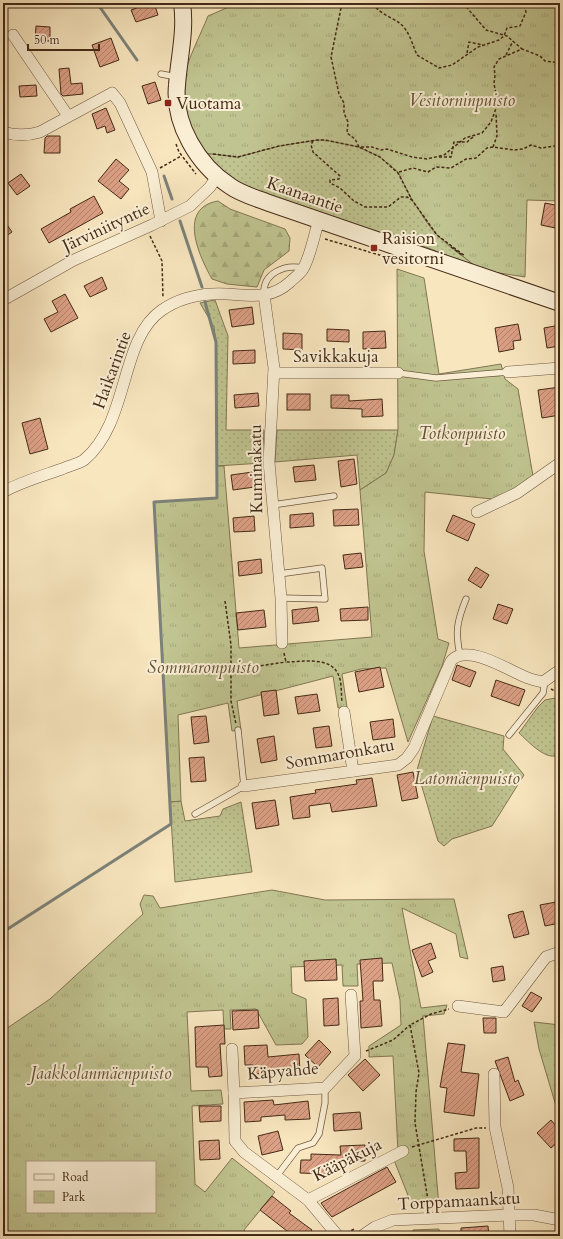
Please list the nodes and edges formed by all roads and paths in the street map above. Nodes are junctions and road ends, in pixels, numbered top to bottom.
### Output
1 (182, 3) edge
2 (342, 3) edge
3 (374, 3) edge
4 (382, 3) edge
5 (394, 3) edge
6 (463, 3) edge
7 (523, 3) edge
8 (13, 35) dead end
9 (504, 35) junction
10 (513, 41) junction
11 (484, 45) junction
12 (522, 49) junction
13 (467, 53) junction
14 (506, 55) junction
15 (560, 63) edge
16 (161, 74) dead end
17 (178, 77) junction
18 (496, 111) junction
19 (68, 116) junction
20 (3, 132) edge
21 (474, 136) junction
22 (174, 137) dead end
23 (317, 140) junction
24 (461, 142) junction
25 (496, 142) junction
26 (359, 147) junction
27 (493, 147) junction
28 (499, 148) junction
29 (560, 150) edge
30 (188, 153) junction
31 (438, 157) junction
32 (152, 172) junction
33 (398, 172) junction
34 (213, 182) junction
35 (412, 200) junction
36 (319, 220) junction
37 (162, 221) junction
38 (146, 228) junction
39 (314, 236) junction
40 (383, 257) dead end
41 (467, 258) dead end
42 (303, 268) junction
43 (264, 295) junction
44 (168, 298) dead end
45 (3, 300) edge
46 (560, 303) edge
47 (560, 368) edge
48 (508, 372) joint
49 (274, 373) junction
50 (398, 374) joint
51 (560, 463) edge
52 (3, 492) edge
53 (334, 496) dead end
54 (272, 505) junction
55 (478, 512) dead end
56 (278, 574) junction
57 (281, 598) junction
58 (466, 599) dead end
59 (225, 601) dead end
60 (282, 643) joint
61 (460, 655) junction
62 (286, 662) junction
63 (231, 670) junction
64 (560, 670) edge
65 (543, 682) junction
66 (344, 712) joint
67 (238, 730) joint
68 (509, 735) dead end
69 (353, 771) junction
70 (244, 786) junction
71 (195, 814) dead end
72 (560, 952) edge
73 (351, 995) dead end
74 (458, 1006) joint
75 (410, 1025) junction
76 (232, 1049) dead end
77 (355, 1056) junction
78 (494, 1074) dead end
79 (325, 1088) junction
80 (234, 1092) junction
81 (495, 1127) junction
82 (419, 1145) junction
83 (403, 1151) joint
84 (276, 1177) junction
85 (308, 1200) junction
86 (429, 1206) dead end
87 (510, 1214) junction
88 (560, 1220) edge
89 (338, 1236) edge
90 (362, 1236) edge
91 (510, 1236) edge

1 - 17 street, Kaanaantie
2 - 26 path
3 - 13 path
4 - 5 path
6 - 9 path
7 - 9 path
8 - 19 street
9 - 10 path
9 - 11 path
10 - 12 path
10 - 14 path
11 - 13 path
11 - 13 path
12 - 14 path
12 - 15 path
14 - 18 path
16 - 17 lane
17 - 30 street, Kaanaantie
18 - 21 path
18 - 25 path
19 - 20 street
19 - 32 street
21 - 24 path
21 - 24 path
22 - 30 path
23 - 26 path
23 - 30 path
23 - 35 path
24 - 31 path
24 - 31 path
25 - 27 path
25 - 28 path
26 - 31 path
26 - 33 path
27 - 28 path
27 - 33 path
28 - 29 path
30 - 32 path
30 - 34 street, Kaanaantie
30 - 34 path
32 - 37 street
33 - 35 path
34 - 36 street, Kaanaantie
34 - 37 street, Järviniityntie
35 - 41 path
36 - 39 street, Haikarintie
36 - 46 street, Kaanaantie
37 - 38 street, Järviniityntie
38 - 44 path
38 - 45 street, Järviniityntie
39 - 40 path
39 - 42 street, Haikarintie
42 - 43 street, Haikarintie
42 - 43 lane
43 - 49 street, Kuminakatu
43 - 52 street, Haikarintie
47 - 48 street
48 - 50 lane
49 - 50 street, Savikkakuja
49 - 54 street, Kuminakatu
51 - 55 street
53 - 54 lane
54 - 56 street, Kuminakatu
56 - 57 street, Kuminakatu
56 - 57 lane
57 - 60 street, Kuminakatu
58 - 61 lane
59 - 63 path
60 - 62 path
61 - 65 street
61 - 69 street, Sommaronkatu
62 - 63 path
62 - 66 path
63 - 67 path
64 - 65 street
65 - 68 lane
66 - 69 street
67 - 70 lane
69 - 70 street, Sommaronkatu
70 - 71 lane
72 - 74 street
73 - 77 street
74 - 75 path
75 - 77 path
75 - 82 path
76 - 80 street
77 - 79 street, Käpyahde
78 - 81 street
79 - 80 street, Käpyahde
79 - 84 lane
80 - 84 street, Käpyahde
81 - 82 path
81 - 87 street
82 - 83 path
82 - 86 path
83 - 85 street, Kääpäkuja
84 - 85 street, Käpyahde
85 - 89 street, Käpyahde
87 - 88 street, Torppamaankatu
87 - 90 street, Torppamaankatu
87 - 91 street

